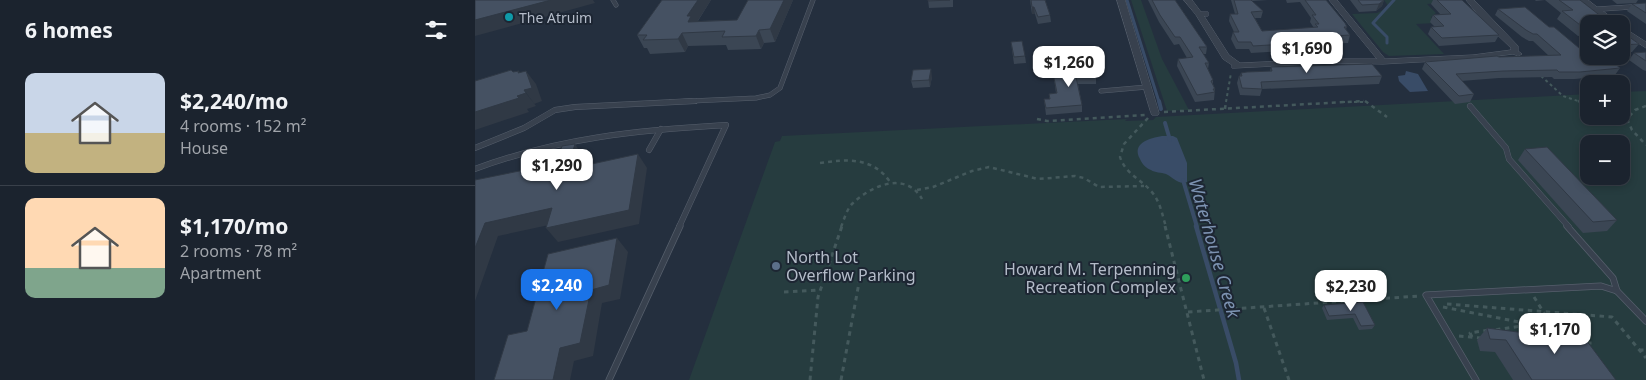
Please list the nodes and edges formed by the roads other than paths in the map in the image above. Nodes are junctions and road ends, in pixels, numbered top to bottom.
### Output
1 (613, 0) edge
2 (813, 0) edge
3 (1121, 0) edge
4 (1188, 0) edge
5 (1333, 0) edge
6 (1470, 0) edge
7 (1584, 0) edge
8 (616, 5) dead end
9 (1646, 6) edge
10 (1595, 9) junction
11 (1603, 15) edge
12 (1630, 34) edge
13 (1646, 46) edge
14 (1383, 62) junction
15 (1147, 87) junction
16 (1101, 91) dead end
17 (1470, 106) dead end
18 (1155, 113) road end
19 (661, 129) junction
20 (475, 148) edge
21 (649, 150) dead end
22 (475, 169) edge
23 (1617, 291) junction
24 (1646, 321) edge
25 (609, 380) edge
26 (1476, 380) edge

1 - 8 lane
2 - 20 lane
3 - 15 street
4 - 14 street
5 - 14 street
6 - 14 street
7 - 10 street
9 - 10 street
10 - 11 street
12 - 13 street
15 - 16 lane
15 - 18 street
17 - 23 lane
19 - 21 lane
19 - 22 lane
19 - 25 lane
23 - 24 lane
23 - 26 lane

